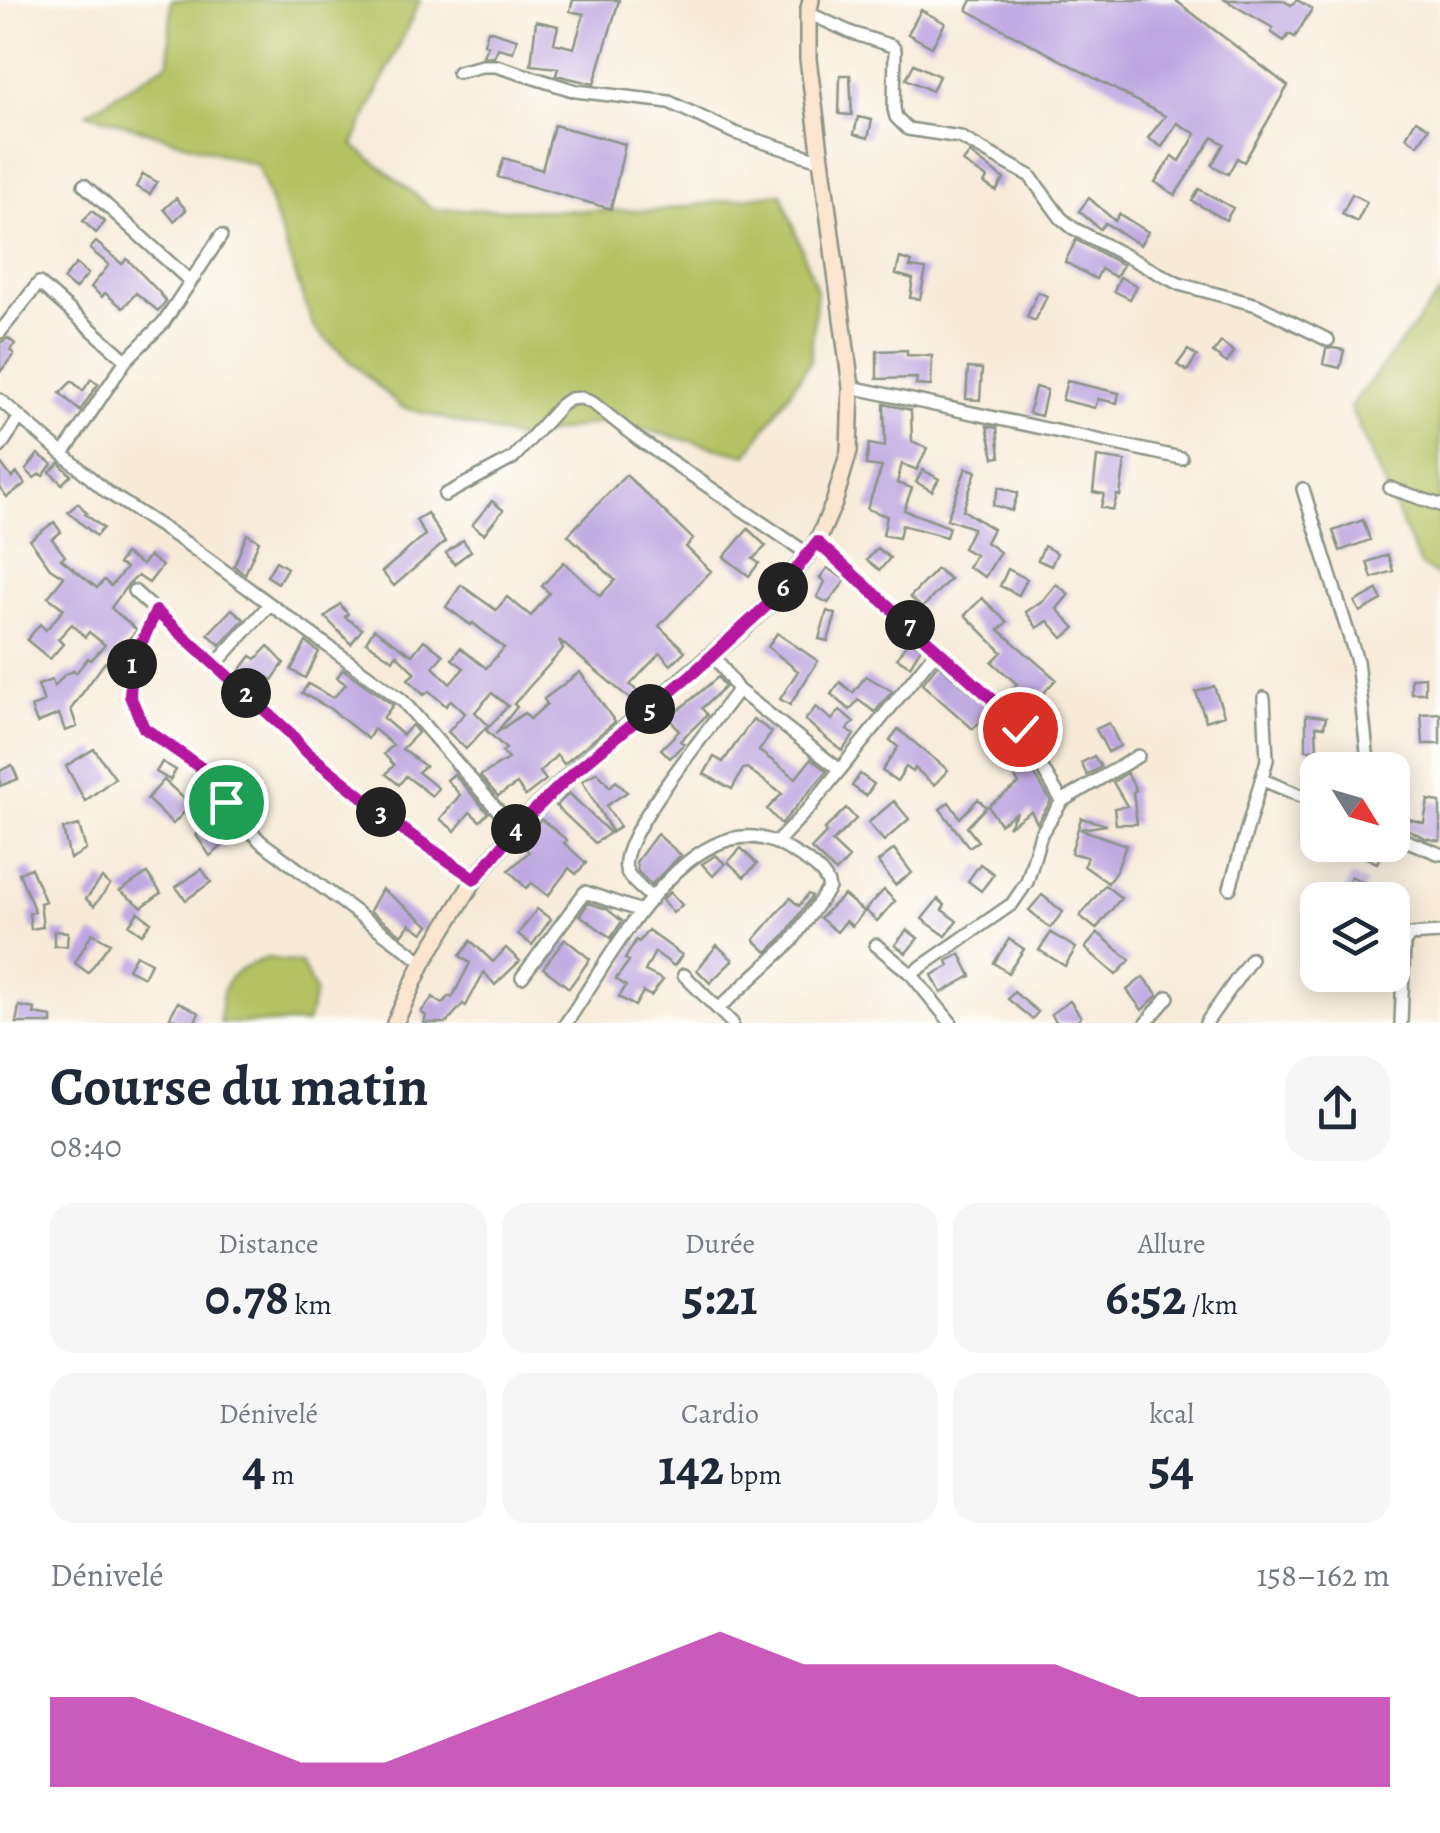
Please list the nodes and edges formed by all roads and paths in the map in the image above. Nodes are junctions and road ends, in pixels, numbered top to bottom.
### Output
1 (809, 7) edge
2 (458, 72) dead end
3 (822, 161) junction
4 (84, 185) dead end
5 (220, 236) dead end
6 (190, 281) junction
7 (0, 332) edge
8 (1328, 340) dead end
9 (126, 360) junction
10 (852, 386) junction
11 (0, 400) edge
12 (20, 417) junction
13 (0, 447) edge
14 (64, 454) junction
15 (1180, 458) dead end
16 (1390, 488) dead end
17 (1304, 489) dead end
18 (445, 494) dead end
19 (1440, 505) edge
20 (813, 548) junction
21 (134, 591) dead end
22 (269, 606) junction
23 (156, 611) junction
24 (937, 650) junction
25 (714, 655) junction
26 (215, 665) junction
27 (738, 690) junction
28 (1264, 698) dead end
29 (1368, 752) edge
30 (1138, 756) dead end
31 (840, 770) junction
32 (1263, 780) junction
33 (1300, 795) edge
34 (1062, 801) junction
35 (516, 830) junction
36 (777, 842) junction
37 (1410, 843) edge
38 (1440, 854) edge
39 (475, 879) junction
40 (1230, 888) dead end
41 (652, 898) junction
42 (641, 910) junction
43 (1440, 933) edge
44 (876, 945) dead end
45 (1251, 960) dead end
46 (423, 962) junction
47 (912, 974) junction
48 (684, 975) dead end
49 (522, 977) dead end
50 (1168, 997) dead end
51 (718, 1009) junction
52 (394, 1023) edge
53 (566, 1023) edge
54 (732, 1023) edge
55 (951, 1023) edge
56 (1146, 1023) edge
57 (1206, 1023) edge
58 (1400, 1023) edge

1 - 3 main road
1 - 8 street
2 - 3 street
3 - 10 main road
4 - 6 street
5 - 6 street
6 - 9 street
7 - 9 street
9 - 14 street
10 - 15 street
10 - 20 main road
11 - 12 street
12 - 13 street
12 - 14 street
14 - 22 street
16 - 19 street
17 - 29 street
18 - 20 street
20 - 24 street
20 - 25 main road
21 - 23 street
22 - 26 street
22 - 35 street
23 - 26 street
23 - 46 street
24 - 31 street
24 - 34 street
25 - 27 street
25 - 35 main road
26 - 39 street
27 - 31 street
27 - 41 street
28 - 32 street
30 - 34 street
31 - 36 street
32 - 33 street
32 - 40 street
34 - 47 street
35 - 39 main road
36 - 41 street
36 - 51 street
37 - 38 street
39 - 46 main road
41 - 42 street
42 - 49 street
42 - 53 street
43 - 58 street
44 - 47 street
45 - 57 street
46 - 52 main road
47 - 55 street
48 - 51 street
50 - 56 street
51 - 54 street

